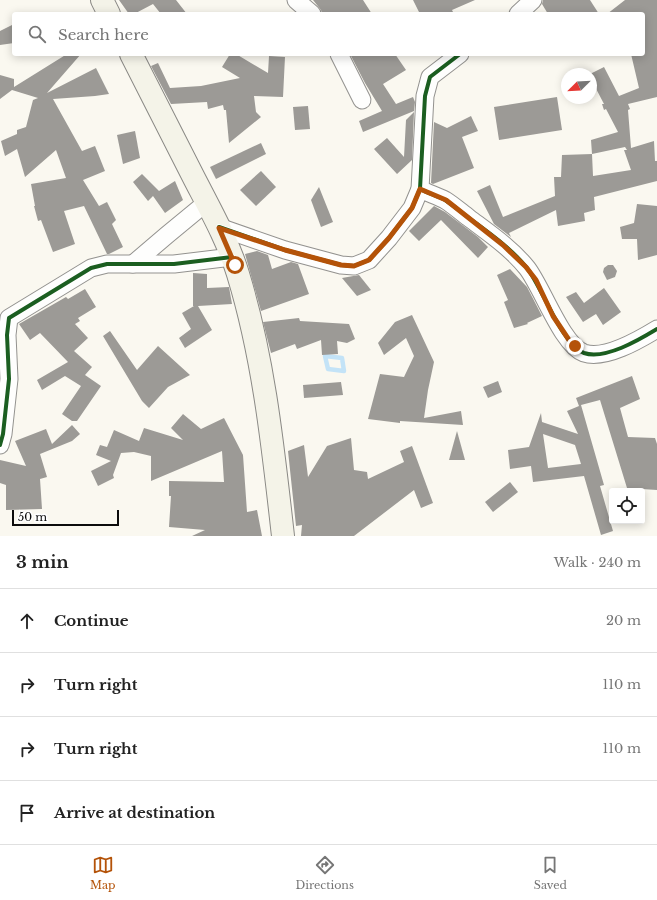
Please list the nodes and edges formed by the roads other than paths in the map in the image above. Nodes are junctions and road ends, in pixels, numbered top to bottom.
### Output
1 (102, 0) edge
2 (296, 0) edge
3 (533, 0) edge
4 (108, 12) edge
5 (310, 12) edge
6 (520, 12) edge
7 (132, 56) edge
8 (340, 56) edge
9 (457, 56) edge
10 (362, 100) dead end
11 (420, 189) junction
12 (207, 202) junction
13 (219, 228) junction
14 (232, 257) junction
15 (133, 264) junction
16 (657, 329) edge
17 (0, 445) edge
18 (283, 536) edge

1 - 4 main road
2 - 5 street
3 - 6 street
7 - 12 main road
8 - 10 street
9 - 11 street
11 - 13 street
11 - 16 street
12 - 13 main road
12 - 15 street
13 - 14 main road
14 - 15 street
14 - 18 main road
15 - 17 street

